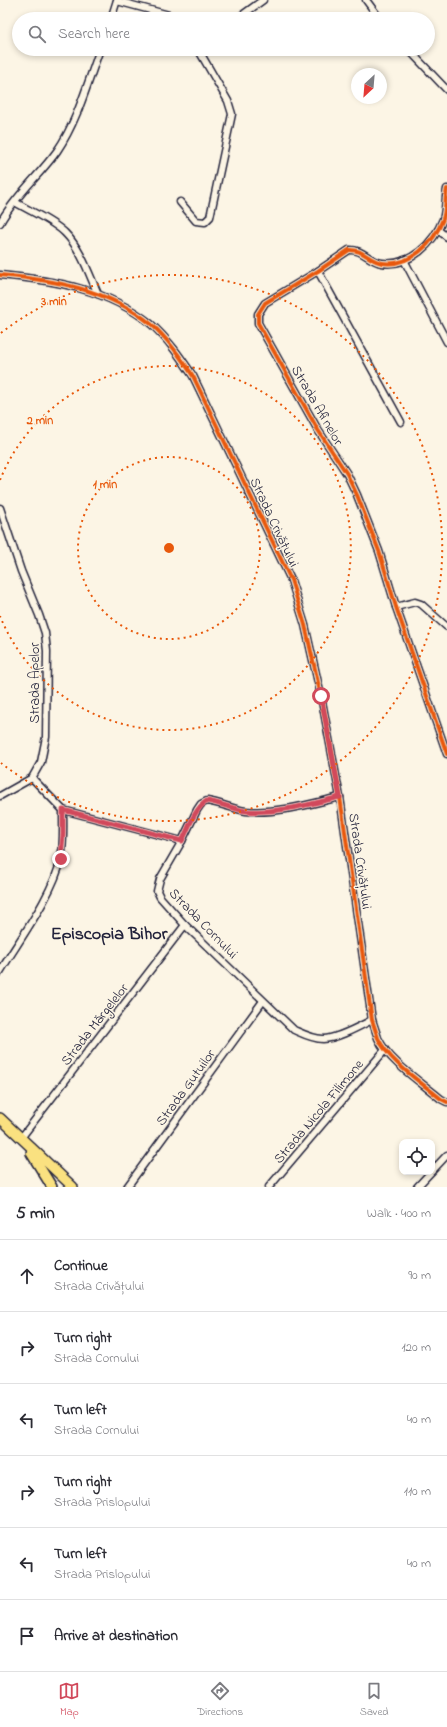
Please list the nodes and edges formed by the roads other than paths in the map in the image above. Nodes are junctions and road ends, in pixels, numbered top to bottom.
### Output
1 (117, 0) edge
2 (263, 0) edge
3 (366, 0) edge
4 (113, 12) edge
5 (159, 12) edge
6 (247, 12) edge
7 (375, 12) edge
8 (97, 56) edge
9 (202, 56) edge
10 (415, 56) edge
11 (447, 90) edge
12 (447, 189) edge
13 (15, 202) junction
14 (180, 202) dead end
15 (0, 223) edge
16 (438, 230) junction
17 (447, 237) edge
18 (404, 260) junction
19 (318, 271) junction
20 (0, 275) edge
21 (98, 294) junction
22 (447, 342) edge
23 (401, 422) dead end
24 (0, 508) edge
25 (396, 607) junction
26 (447, 627) edge
27 (447, 754) edge
28 (32, 778) junction
29 (0, 796) edge
30 (340, 797) junction
31 (63, 810) junction
32 (182, 841) junction
33 (185, 925) junction
34 (0, 972) edge
35 (263, 1001) junction
36 (372, 1020) junction
37 (385, 1050) junction
38 (447, 1102) edge
39 (0, 1118) edge
40 (23, 1141) junction
41 (447, 1155) edge
42 (435, 1169) edge
43 (429, 1175) edge
44 (52, 1187) edge
45 (73, 1187) edge
46 (127, 1187) edge
47 (269, 1187) edge
48 (417, 1187) edge

1 - 4 street
1 - 5 street
2 - 6 street
3 - 7 street
8 - 13 street
9 - 14 street
10 - 11 street
12 - 16 street, Strada Afinelor
13 - 15 street
13 - 21 street
16 - 17 street
16 - 18 street, Strada Afinelor
18 - 19 street, Strada Afinelor
18 - 22 street
19 - 23 street
19 - 25 street, Strada Afinelor
20 - 21 street, Strada Crivățului
21 - 30 street, Strada Crivățului
24 - 28 street, Strada Apelor
25 - 26 street
25 - 27 street, Strada Afinelor
28 - 29 street
28 - 31 street
30 - 32 street, Strada Cornului
30 - 36 street, Strada Crivățului
31 - 32 street
31 - 34 street
32 - 33 street, Strada Cornului
33 - 35 street, Strada Cornului
33 - 40 street, Strada Mărgelelor
35 - 36 street, Strada Cornului
35 - 46 street, Strada Gutuilor
36 - 37 street, Strada Crivățului
37 - 38 street
37 - 47 street, Strada Nicola Filimone
39 - 40 main road
40 - 44 main road
40 - 45 main road
41 - 42 street
43 - 48 street

